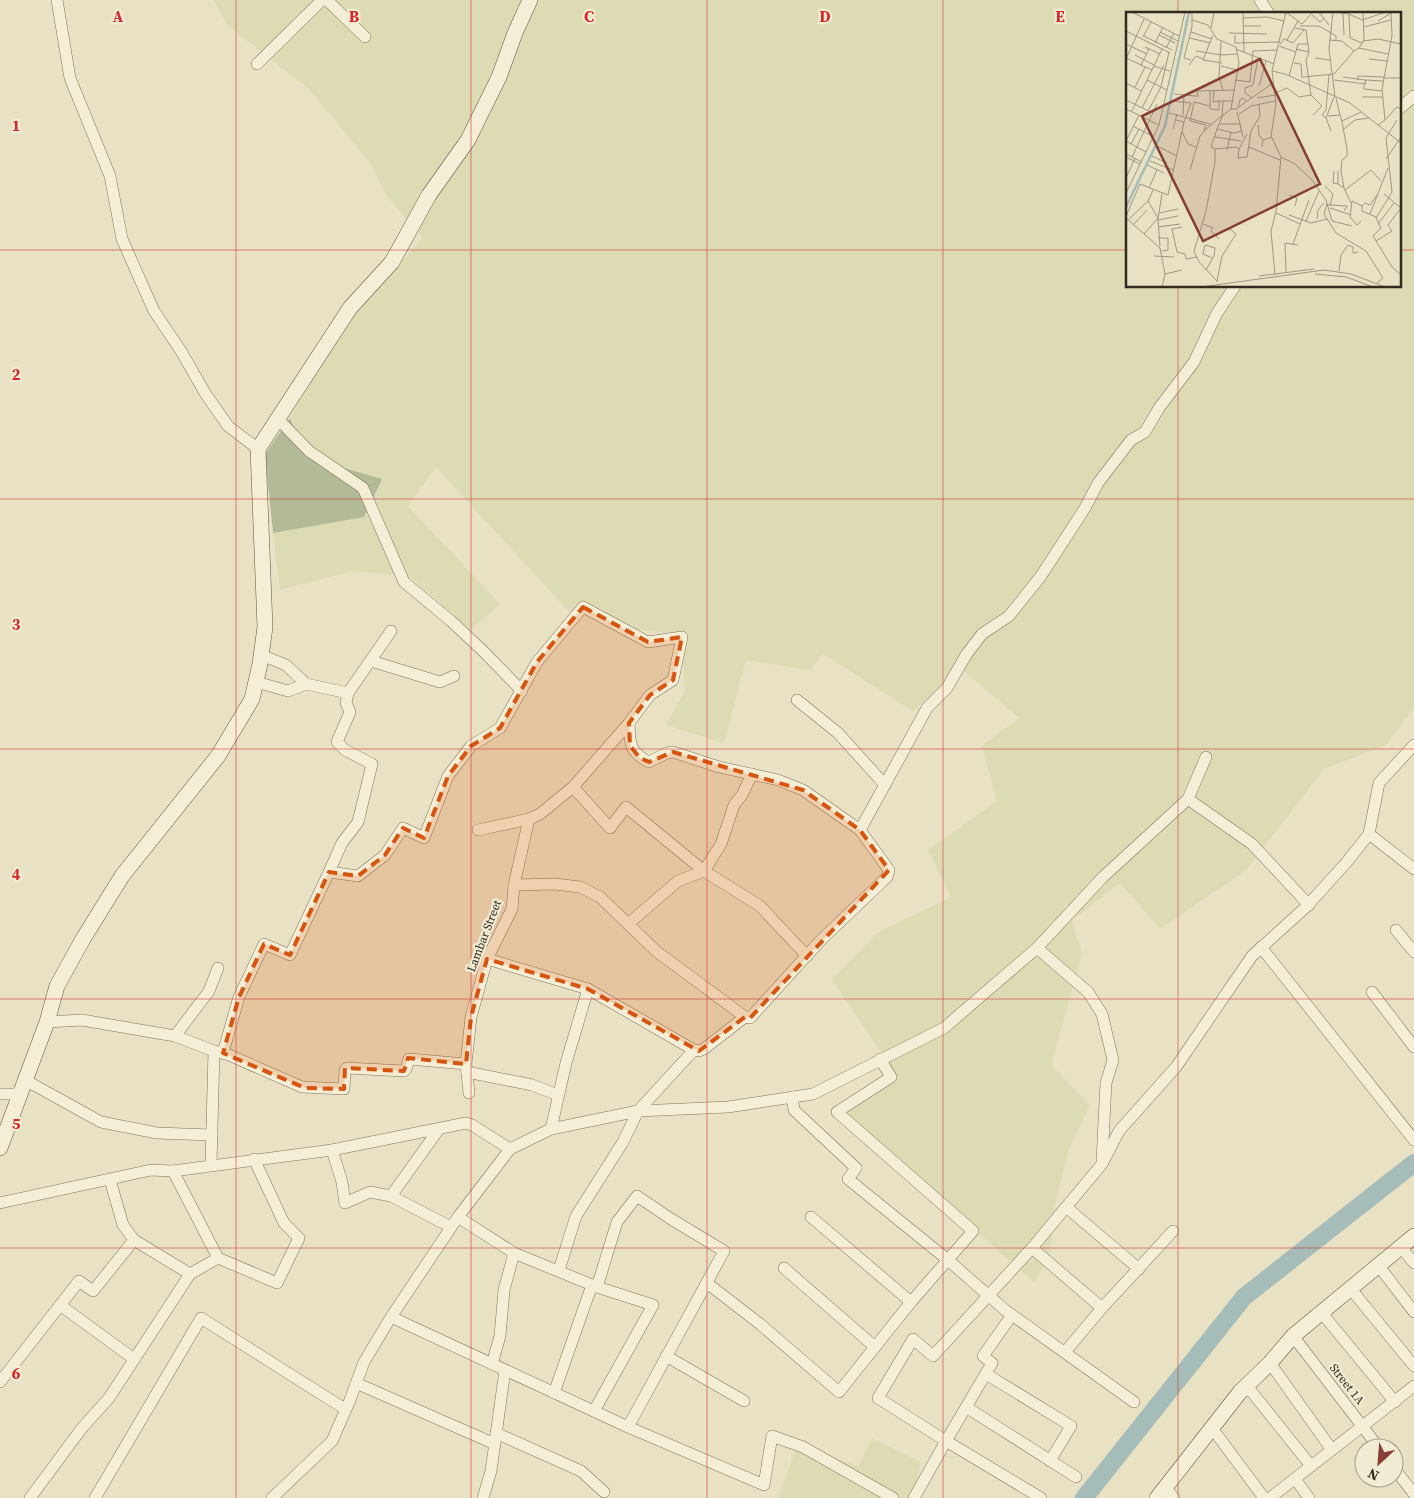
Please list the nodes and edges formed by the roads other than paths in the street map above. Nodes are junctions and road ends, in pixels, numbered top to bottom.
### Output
1 (57, 0) edge
2 (322, 0) edge
3 (326, 0) edge
4 (530, 0) edge
5 (1260, 0) edge
6 (1268, 12) edge
7 (365, 37) dead end
8 (257, 64) dead end
9 (1414, 96) edge
10 (1402, 106) edge
11 (1234, 288) edge
12 (278, 419) junction
13 (258, 449) junction
14 (391, 631) dead end
15 (261, 655) junction
16 (371, 661) junction
17 (454, 676) dead end
18 (256, 682) junction
19 (306, 684) junction
20 (522, 691) junction
21 (348, 693) junction
22 (797, 700) dead end
23 (629, 722) junction
24 (1414, 745) edge
25 (1206, 757) dead end
26 (752, 774) junction
27 (885, 785) junction
28 (573, 787) junction
29 (1188, 799) junction
30 (529, 819) junction
31 (478, 830) dead end
32 (860, 830) junction
33 (1369, 834) junction
34 (1414, 869) edge
35 (704, 871) junction
36 (329, 872) junction
37 (514, 885) junction
38 (1309, 905) junction
39 (628, 924) junction
40 (1396, 930) dead end
41 (1261, 947) junction
42 (1037, 948) junction
43 (1414, 952) edge
44 (807, 956) junction
45 (487, 959) junction
46 (218, 968) dead end
47 (588, 989) junction
48 (1372, 992) dead end
49 (745, 1017) junction
50 (48, 1022) junction
51 (175, 1036) junction
52 (1414, 1047) edge
53 (694, 1050) junction
54 (218, 1052) junction
55 (880, 1059) junction
56 (466, 1068) junction
57 (22, 1087) junction
58 (469, 1093) dead end
59 (0, 1094) edge
60 (558, 1096) junction
61 (792, 1097) junction
62 (638, 1111) junction
63 (439, 1128) junction
64 (551, 1129) junction
65 (212, 1135) junction
66 (1414, 1140) edge
67 (0, 1148) edge
68 (510, 1149) junction
69 (332, 1150) junction
70 (254, 1159) junction
71 (1102, 1164) junction
72 (212, 1165) junction
73 (173, 1171) junction
74 (110, 1180) junction
75 (391, 1196) junction
76 (0, 1203) edge
77 (1066, 1207) junction
78 (811, 1217) dead end
79 (455, 1222) junction
80 (1173, 1231) dead end
81 (1414, 1236) edge
82 (134, 1240) junction
83 (1400, 1246) junction
84 (1032, 1248) junction
85 (514, 1253) junction
86 (218, 1258) junction
87 (948, 1260) junction
88 (1414, 1263) edge
89 (1378, 1265) junction
90 (784, 1268) dead end
91 (1139, 1269) junction
92 (559, 1270) junction
93 (190, 1274) junction
94 (707, 1283) junction
95 (595, 1286) junction
96 (1350, 1288) junction
97 (988, 1295) junction
98 (911, 1302) junction
99 (60, 1305) junction
100 (1102, 1308) junction
101 (1321, 1312) junction
102 (1414, 1312) edge
103 (1012, 1315) junction
104 (391, 1317) junction
105 (1293, 1336) junction
106 (875, 1347) junction
107 (1065, 1352) junction
108 (666, 1356) junction
109 (134, 1359) junction
110 (1270, 1363) junction
111 (492, 1364) junction
112 (1414, 1366) edge
113 (505, 1370) junction
114 (986, 1374) junction
115 (0, 1382) edge
116 (356, 1384) junction
117 (1247, 1386) junction
118 (1414, 1386) edge
119 (554, 1393) junction
120 (744, 1401) dead end
121 (1134, 1402) dead end
122 (1394, 1402) junction
123 (966, 1407) junction
124 (345, 1409) junction
125 (594, 1411) junction
126 (1362, 1426) junction
127 (628, 1427) junction
128 (1212, 1428) junction
129 (1371, 1438) edge
130 (495, 1439) junction
131 (946, 1441) junction
132 (1332, 1450) junction
133 (1050, 1461) junction
134 (1311, 1466) junction
135 (1076, 1477) dead end
136 (1295, 1479) junction
137 (1404, 1481) edge
138 (604, 1492) dead end
139 (1165, 1494) edge
140 (1414, 1494) edge
141 (30, 1498) edge
142 (95, 1498) edge
143 (272, 1498) edge
144 (483, 1498) edge
145 (893, 1498) edge
146 (914, 1498) edge
147 (1041, 1498) edge
148 (1264, 1498) edge
149 (1270, 1498) edge
150 (1309, 1498) edge

1 - 13 street
2 - 8 street
3 - 7 street
4 - 12 street
5 - 6 street
9 - 10 street
11 - 27 street
12 - 13 street
12 - 20 street
13 - 15 street
14 - 16 street
15 - 18 street
15 - 19 street
16 - 17 street
16 - 21 street
18 - 19 street
18 - 50 street
19 - 21 street
20 - 23 street
20 - 36 street
21 - 36 street
22 - 27 street
23 - 26 street
23 - 28 street
24 - 33 street
25 - 29 street
26 - 32 street
26 - 35 street
27 - 32 street
28 - 30 street
28 - 35 street
29 - 38 street
29 - 42 street
30 - 31 street
30 - 37 street, Lambar Street
32 - 44 street
33 - 34 street
33 - 38 street
35 - 39 street
35 - 44 street
36 - 54 street
37 - 39 street
37 - 45 street, Lambar Street
38 - 41 street
39 - 49 street
40 - 43 street
41 - 66 street
41 - 71 street
42 - 55 street
42 - 71 street
44 - 49 street
45 - 47 street
45 - 56 street, Lambar Street
46 - 51 street
47 - 53 street
47 - 60 street
48 - 52 street
49 - 53 street
50 - 51 street
50 - 57 street
51 - 54 street
53 - 62 street
54 - 56 street
54 - 65 street
55 - 61 street
55 - 87 street
56 - 58 street, Lambar Street
56 - 60 street
57 - 59 street
57 - 65 street
57 - 67 street
60 - 64 street
61 - 62 street
61 - 87 street
62 - 64 street
62 - 92 street
63 - 68 street
63 - 69 street
63 - 75 street
64 - 68 street
65 - 72 street
68 - 79 street
69 - 70 street
69 - 75 street
70 - 72 street
70 - 86 street
71 - 77 street
72 - 73 street
73 - 74 street
73 - 86 street
74 - 76 street
74 - 82 street
75 - 79 street
77 - 84 street
77 - 91 street
78 - 98 street
79 - 85 street
79 - 104 street
80 - 91 street
81 - 83 street
82 - 93 street
82 - 99 street
83 - 88 street
83 - 89 street
84 - 97 street
84 - 100 street
85 - 92 street
85 - 111 street
86 - 93 street
87 - 97 street
87 - 98 street
89 - 96 street
89 - 102 street
90 - 106 street
91 - 100 street
92 - 95 street
93 - 109 street
94 - 95 street
94 - 106 street
94 - 108 street
95 - 119 street
95 - 125 street
96 - 101 street
96 - 112 street
97 - 103 street
97 - 131 street
98 - 106 street
99 - 109 street
99 - 115 street
100 - 107 street
101 - 105 street
101 - 122 street
103 - 107 street
103 - 114 street
104 - 111 street
104 - 116 street
105 - 110 street
105 - 126 street, Street 1A
107 - 121 street
108 - 120 street
108 - 127 street
109 - 141 street
110 - 117 street
110 - 132 street
111 - 113 street
113 - 119 street
113 - 130 street
114 - 123 street
114 - 133 street
116 - 124 street
116 - 130 street
117 - 128 street
117 - 134 street
118 - 122 street
119 - 125 street
122 - 126 street
123 - 131 street
123 - 133 street
124 - 142 street
124 - 143 street
125 - 127 street
126 - 129 street, Street 1A
126 - 132 street
127 - 145 street
128 - 139 street
128 - 148 street
130 - 138 street
130 - 144 street
131 - 146 street
131 - 147 street
132 - 134 street
133 - 135 street
134 - 136 street
136 - 149 street
136 - 150 street
137 - 140 street

